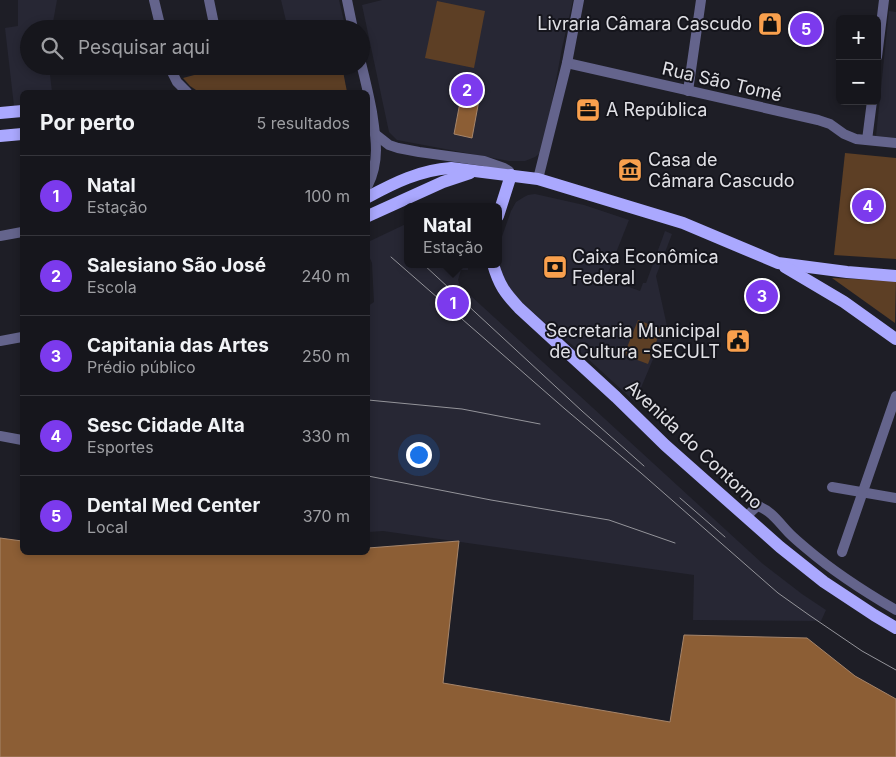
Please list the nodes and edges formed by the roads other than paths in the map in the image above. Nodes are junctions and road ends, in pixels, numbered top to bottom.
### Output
1 (154, 0) edge
2 (209, 0) edge
3 (347, 0) edge
4 (579, 0) edge
5 (701, 0) edge
6 (884, 0) edge
7 (159, 20) edge
8 (213, 20) edge
9 (351, 20) edge
10 (881, 24) edge
11 (567, 63) junction
12 (174, 75) edge
13 (364, 75) edge
14 (185, 90) edge
15 (368, 90) edge
16 (688, 91) junction
17 (370, 101) edge
18 (871, 105) edge
19 (20, 112) edge
20 (0, 114) edge
21 (20, 134) edge
22 (376, 134) junction
23 (0, 136) edge
24 (867, 140) junction
25 (896, 143) edge
26 (477, 172) junction
27 (511, 175) junction
28 (538, 179) junction
29 (370, 180) edge
30 (370, 196) edge
31 (502, 203) edge
32 (370, 215) edge
33 (20, 232) edge
34 (0, 236) edge
35 (778, 264) junction
36 (494, 268) edge
37 (896, 276) edge
38 (20, 338) edge
39 (896, 339) edge
40 (0, 341) edge
41 (896, 396) edge
42 (0, 436) edge
43 (20, 440) edge
44 (832, 487) dead end
45 (862, 493) junction
46 (896, 498) edge
47 (747, 518) junction
48 (842, 552) dead end
49 (896, 610) edge
50 (896, 628) edge

1 - 7 street
2 - 8 street
3 - 9 street
4 - 11 street
5 - 16 street
6 - 10 street
11 - 16 street, Rua São Tomé
11 - 28 street
12 - 14 street
13 - 15 street
16 - 24 street, Rua São Tomé
17 - 22 street
18 - 24 street
19 - 20 main road
21 - 23 main road
22 - 27 street
22 - 29 street
24 - 25 street, Rua São Tomé
26 - 27 main road
26 - 30 main road
26 - 32 main road
27 - 28 main road
27 - 31 main road
28 - 35 main road
33 - 34 street
35 - 37 main road
35 - 39 main road
36 - 47 main road, Avenida do Contorno
38 - 40 street
41 - 45 street
42 - 43 street
44 - 45 street
45 - 46 street
45 - 48 street
47 - 49 street
47 - 50 main road, Avenida do Contorno

